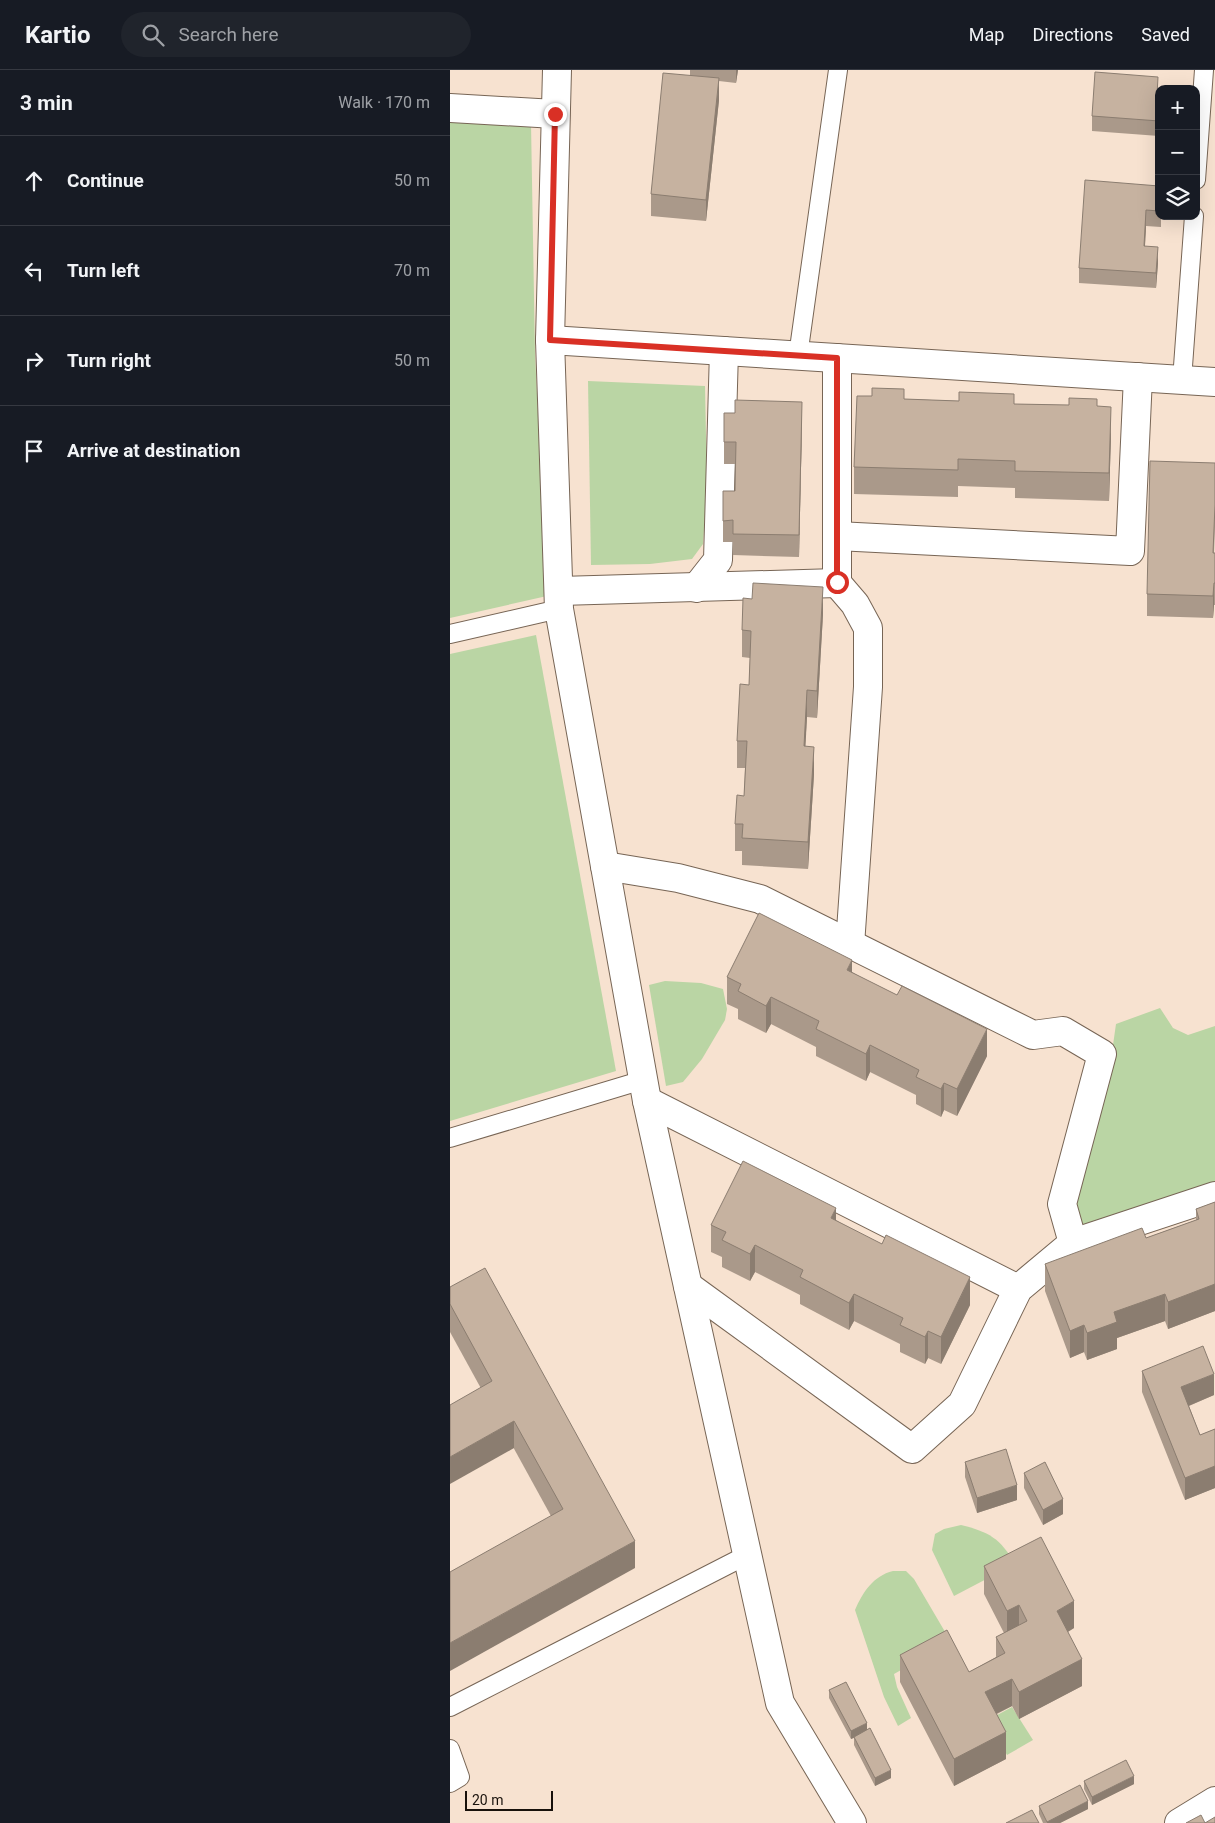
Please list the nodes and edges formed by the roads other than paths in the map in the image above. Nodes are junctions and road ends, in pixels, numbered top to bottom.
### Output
1 (557, 70) edge
2 (838, 70) edge
3 (1204, 70) edge
4 (450, 108) edge
5 (555, 114) junction
6 (1196, 175) edge
7 (1194, 220) edge
8 (550, 340) junction
9 (724, 351) junction
10 (798, 356) junction
11 (837, 358) junction
12 (1138, 377) junction
13 (1182, 380) junction
14 (1215, 382) edge
15 (837, 536) junction
16 (837, 582) junction
17 (696, 588) junction
18 (560, 600) junction
19 (450, 634) edge
20 (605, 866) junction
21 (850, 945) junction
22 (645, 1091) junction
23 (450, 1138) edge
24 (1215, 1196) edge
25 (1072, 1243) junction
26 (688, 1286) junction
27 (1018, 1289) junction
28 (747, 1555) junction
29 (450, 1707) edge
30 (450, 1749) edge
31 (450, 1783) edge
32 (1215, 1801) edge
33 (852, 1823) edge
34 (1179, 1823) edge

1 - 5 street
2 - 10 lane
3 - 6 lane
4 - 5 street
5 - 8 street
7 - 13 lane
8 - 9 street
8 - 18 street
9 - 10 street
9 - 17 street
10 - 11 street
11 - 12 street
11 - 15 street
12 - 13 street
12 - 15 street
13 - 14 street
15 - 16 street
16 - 17 street
16 - 21 street
17 - 18 street
18 - 19 lane
18 - 20 street
20 - 21 street
20 - 22 street
21 - 25 street
22 - 23 lane
22 - 26 street
22 - 27 street
24 - 25 street
25 - 27 street
26 - 27 street
26 - 28 street
28 - 29 lane
28 - 33 street
30 - 31 lane
32 - 34 street

